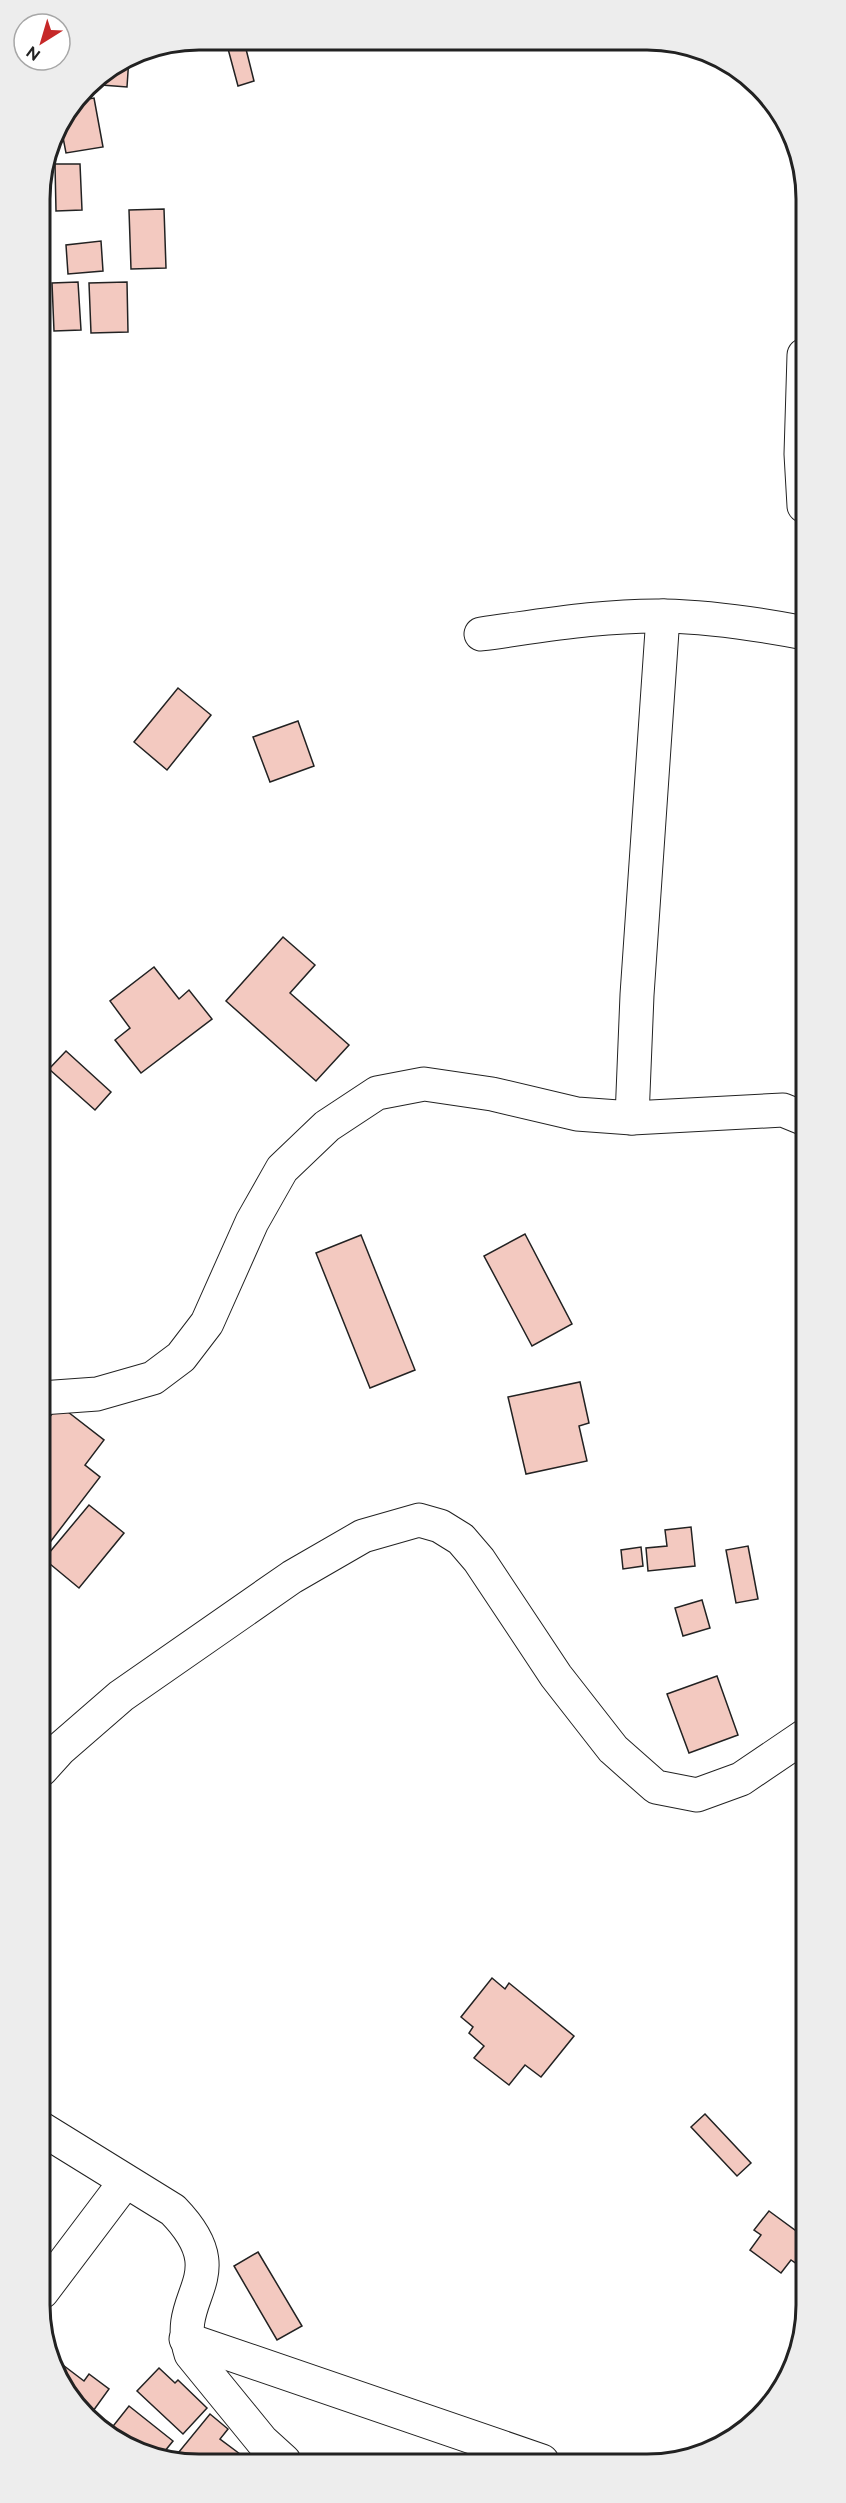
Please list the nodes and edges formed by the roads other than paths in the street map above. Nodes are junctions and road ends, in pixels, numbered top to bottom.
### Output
1 (663, 616) junction
2 (796, 631) edge
3 (481, 634) dead end
4 (796, 1115) edge
5 (632, 1118) junction
6 (50, 1397) edge
7 (796, 1742) edge
8 (50, 1760) edge
9 (50, 2134) edge
10 (125, 2182) junction
11 (50, 2281) edge
12 (186, 2338) junction
13 (276, 2454) edge
14 (522, 2454) edge

1 - 2 street
1 - 3 street
1 - 5 street
4 - 5 street
5 - 6 street
7 - 8 street
9 - 10 street
10 - 11 street
10 - 12 street
12 - 13 street
12 - 14 street

